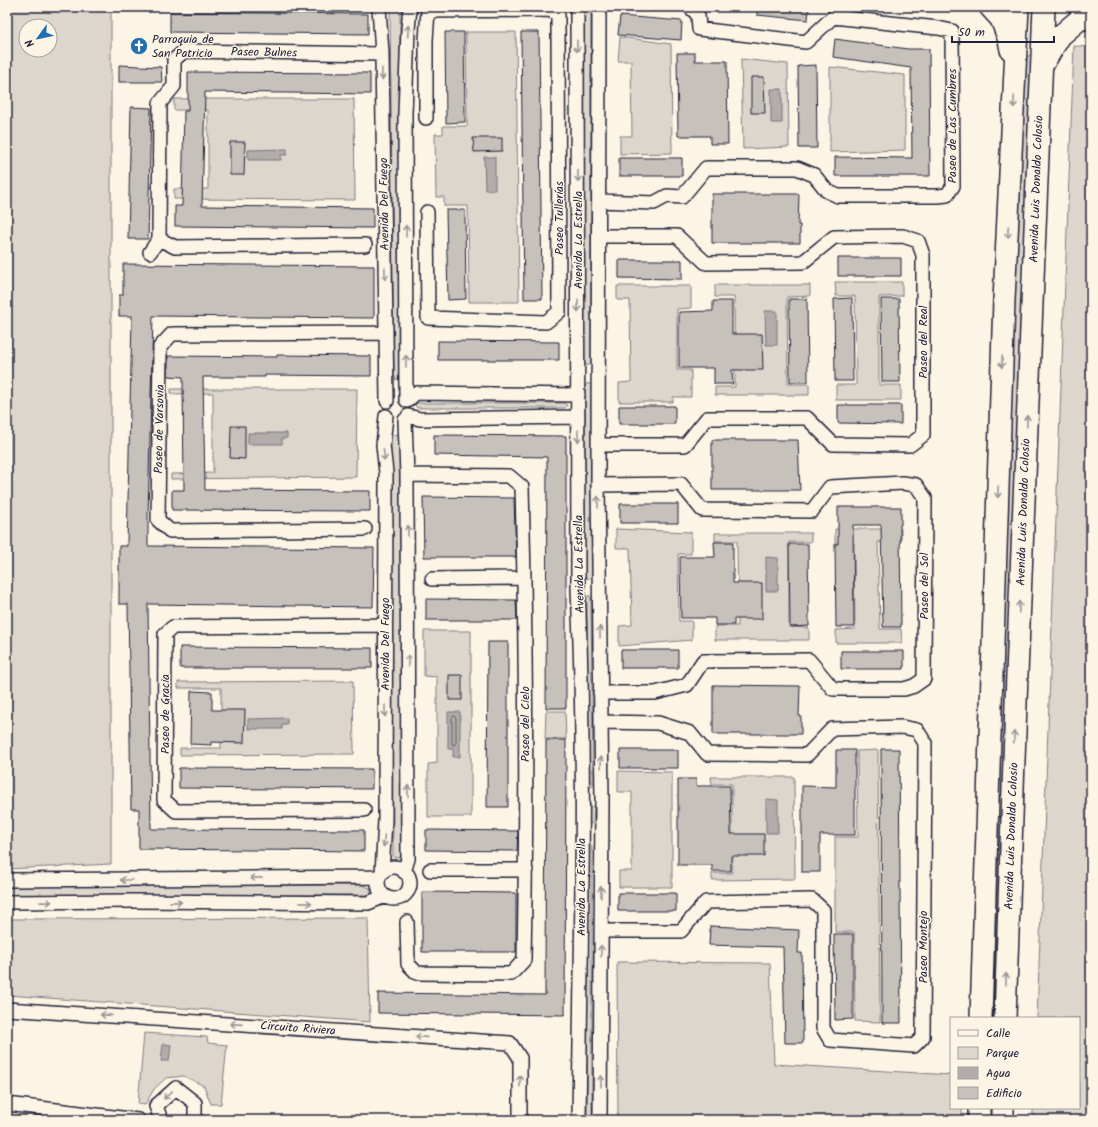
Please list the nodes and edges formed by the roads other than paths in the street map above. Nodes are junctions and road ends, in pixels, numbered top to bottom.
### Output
1 (379, 7) edge
2 (577, 7) edge
3 (599, 7) edge
4 (690, 7) edge
5 (990, 7) edge
6 (1018, 7) edge
7 (1044, 7) edge
8 (417, 10) edge
9 (1091, 19) edge
10 (377, 54) junction
11 (1042, 66) junction
12 (1015, 70) junction
13 (426, 118) dead end
14 (605, 201) junction
15 (427, 212) dead end
16 (605, 236) junction
17 (159, 239) junction
18 (365, 245) dead end
19 (150, 252) dead end
20 (380, 333) junction
21 (579, 373) junction
22 (599, 374) junction
23 (578, 395) junction
24 (388, 401) junction
25 (406, 401) junction
26 (386, 416) junction
27 (578, 417) junction
28 (406, 418) junction
29 (598, 445) junction
30 (413, 475) junction
31 (598, 485) junction
32 (365, 529) dead end
33 (524, 578) junction
34 (432, 579) dead end
35 (578, 589) junction
36 (599, 589) junction
37 (379, 625) junction
38 (600, 693) junction
39 (601, 722) junction
40 (582, 798) junction
41 (602, 799) junction
42 (364, 810) dead end
43 (582, 834) junction
44 (602, 835) junction
45 (430, 870) dead end
46 (526, 870) junction
47 (404, 872) junction
48 (381, 875) junction
49 (7, 880) edge
50 (384, 896) junction
51 (7, 902) edge
52 (407, 922) dead end
53 (601, 931) junction
54 (7, 1008) edge
55 (981, 1017) edge
56 (1005, 1017) edge
57 (7, 1104) edge
58 (979, 1109) edge
59 (1003, 1109) edge
60 (138, 1120) edge
61 (161, 1120) edge
62 (195, 1120) edge
63 (520, 1120) edge
64 (579, 1120) edge
65 (600, 1120) edge
66 (979, 1120) edge
67 (1003, 1120) edge

1 - 10 street, Avenida Del Fuego
2 -> 21 street, Avenida La Estrella
3 - 14 street, Avenida La Estrella
4 - 14 street, Paseo de Las Cumbres
5 - 12 main road
6 - 12 main road, Avenida Luis Donaldo Colosio
7 - 11 main road, Avenida Luis Donaldo Colosio
8 - 13 street
8 - 15 street, Paseo Tullerías
25 -> 8 street, Avenida Del Fuego
9 - 11 main road
10 - 17 street, Paseo Bulnes
10 -> 20 street, Avenida Del Fuego
56 -> 11 main road, Avenida Luis Donaldo Colosio
12 -> 55 main road, Avenida Luis Donaldo Colosio
14 - 16 street, Avenida La Estrella
16 - 22 street, Avenida La Estrella
16 - 29 street, Paseo del Real
17 - 18 street
17 - 19 street
20 - 24 street, Avenida Del Fuego
20 - 32 street, Paseo de Varsovia
21 - 22 street
21 - 23 street, Avenida La Estrella
22 - 29 street, Avenida La Estrella
23 - 25 street
23 - 27 street, Avenida La Estrella
24 - 25 street
24 - 26 street
25 - 28 street
26 - 28 street
26 -> 37 street, Avenida Del Fuego
27 - 28 street
27 -> 35 street, Avenida La Estrella
28 - 30 street, Avenida Del Fuego
29 - 31 street, Avenida La Estrella
30 - 33 street, Paseo del Cielo
47 -> 30 street, Avenida Del Fuego
36 -> 31 street, Avenida La Estrella
31 - 38 street, Paseo del Sol
33 - 34 street
33 - 46 street, Paseo del Cielo
35 - 36 street
35 - 40 street, Avenida La Estrella
38 -> 36 street, Avenida La Estrella
37 - 42 street, Paseo de Gracia
37 -> 48 street, Avenida Del Fuego
38 - 39 street, Avenida La Estrella
41 -> 39 street, Avenida La Estrella
39 - 53 street, Paseo Montejo
40 - 41 street
40 - 43 street, Avenida La Estrella
41 - 44 street, Avenida La Estrella
43 - 44 street
43 - 64 street, Avenida La Estrella
53 -> 44 street, Avenida La Estrella
45 - 46 street
46 - 52 street, Paseo del Cielo
47 - 48 street
47 - 50 street
48 -> 49 street
48 - 50 street
51 -> 50 street
65 -> 53 street, Avenida La Estrella
63 -> 54 street, Circuito Riviera
57 - 60 street
58 - 66 main road
59 - 67 main road
62 -> 61 street

